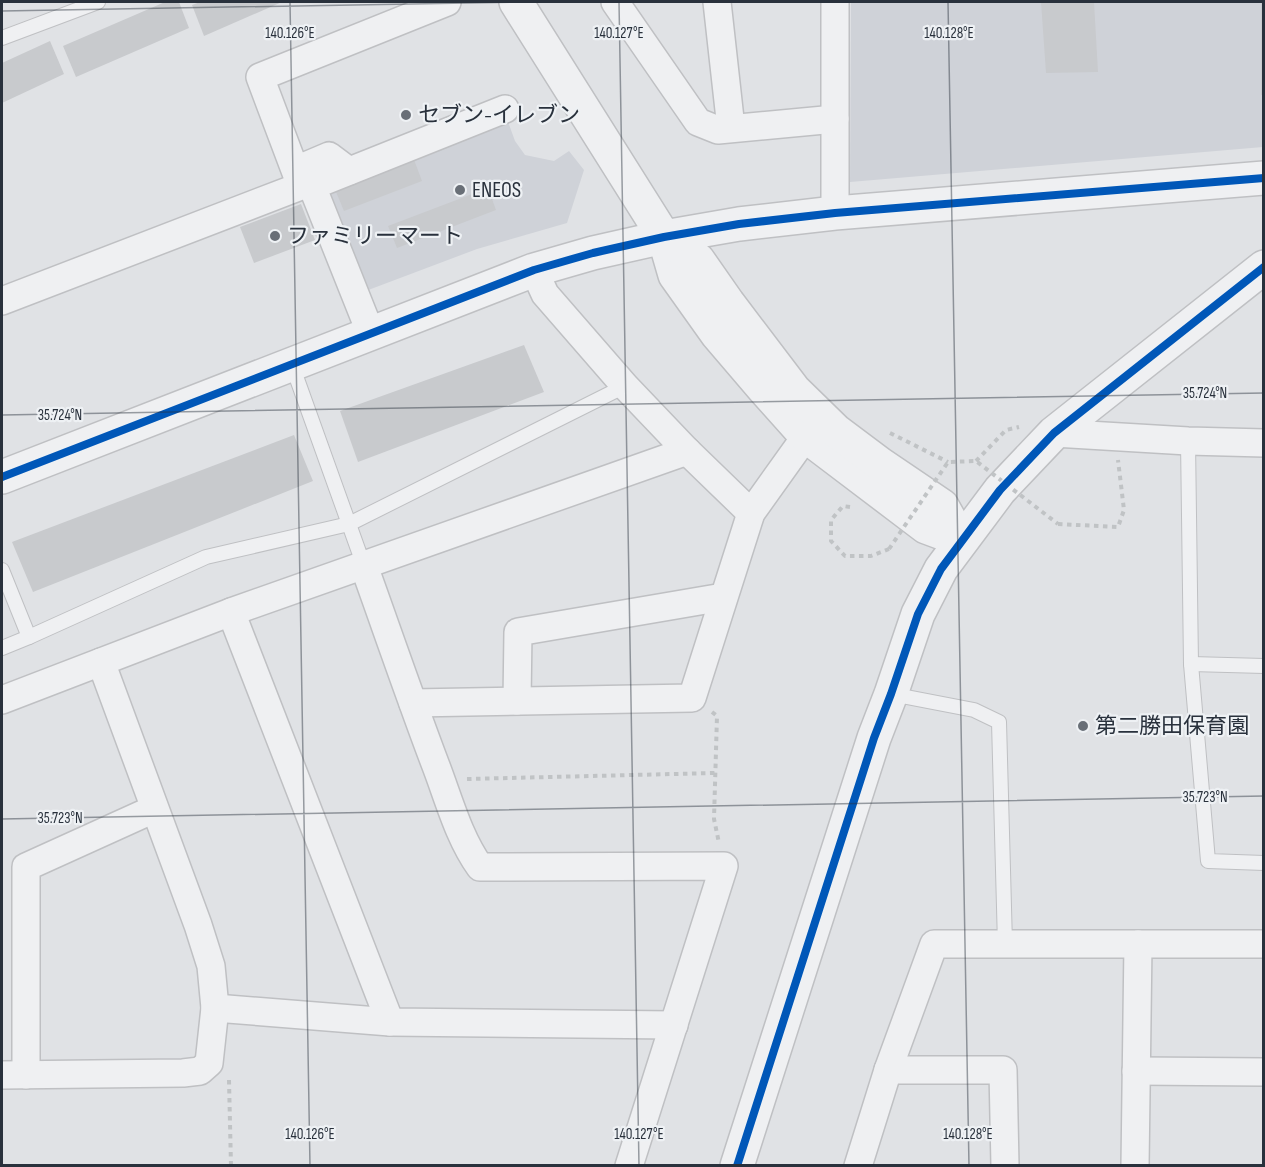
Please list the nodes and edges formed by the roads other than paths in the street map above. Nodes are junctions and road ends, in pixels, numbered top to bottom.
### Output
1 (98, 2) edge
2 (516, 2) edge
3 (615, 2) edge
4 (717, 2) edge
5 (835, 2) edge
6 (430, 4) edge
7 (2, 39) edge
8 (505, 109) dead end
9 (835, 119) junction
10 (731, 128) junction
11 (296, 170) junction
12 (349, 171) junction
13 (1263, 178) edge
14 (835, 213) junction
15 (664, 237) junction
16 (1263, 267) edge
17 (534, 270) junction
18 (2, 301) edge
19 (371, 334) junction
20 (292, 365) junction
21 (625, 386) junction
22 (1041, 429) junction
23 (806, 436) junction
24 (1188, 441) junction
25 (1263, 443) edge
26 (687, 451) junction
27 (2, 477) edge
28 (750, 513) junction
29 (349, 524) junction
30 (962, 540) junction
31 (364, 566) junction
32 (2, 570) edge
33 (723, 597) junction
34 (231, 612) junction
35 (29, 637) junction
36 (2, 648) edge
37 (101, 662) junction
38 (1191, 664) junction
39 (1263, 666) edge
40 (891, 694) junction
41 (2, 700) edge
42 (517, 701) junction
43 (413, 704) junction
44 (154, 809) junction
45 (1263, 863) edge
46 (1005, 944) junction
47 (1263, 944) edge
48 (1138, 945) junction
49 (215, 1008) junction
50 (390, 1022) junction
51 (675, 1025) junction
52 (888, 1070) junction
53 (1136, 1071) junction
54 (1263, 1072) edge
55 (14, 1075) edge
56 (629, 1166) edge
57 (737, 1166) edge
58 (858, 1166) edge
59 (1005, 1166) edge
60 (1135, 1166) edge

1 - 7 lane
2 - 15 street
3 - 10 street
4 - 10 street
5 - 9 street
6 - 11 street
8 - 12 street
9 - 10 street
9 - 14 street
11 - 12 street
11 - 18 street
12 - 19 street
13 - 14 street
14 - 15 street
15 - 17 street
15 - 23 street
15 - 30 street
16 - 22 street
17 - 19 street
17 - 21 street
19 - 20 street
20 - 27 street
20 - 29 lane
21 - 26 street
21 - 29 lane
22 - 24 street
22 - 30 street
23 - 28 street
23 - 30 street
24 - 25 street
24 - 38 lane
26 - 28 street
26 - 31 street
28 - 33 street
29 - 31 lane
29 - 35 lane
30 - 40 street
31 - 34 street
31 - 43 street
32 - 35 lane
33 - 42 street
33 - 42 street
34 - 37 street
34 - 50 street
35 - 36 lane
37 - 41 street
37 - 44 street
38 - 39 lane
38 - 45 lane
40 - 46 lane
40 - 57 street
42 - 43 street
43 - 51 street
44 - 49 street
44 - 55 street
46 - 48 street
46 - 52 street
47 - 48 street
48 - 53 street
49 - 50 street
49 - 55 street
50 - 51 street
51 - 56 street
52 - 58 street
52 - 59 street
53 - 54 street
53 - 60 street

